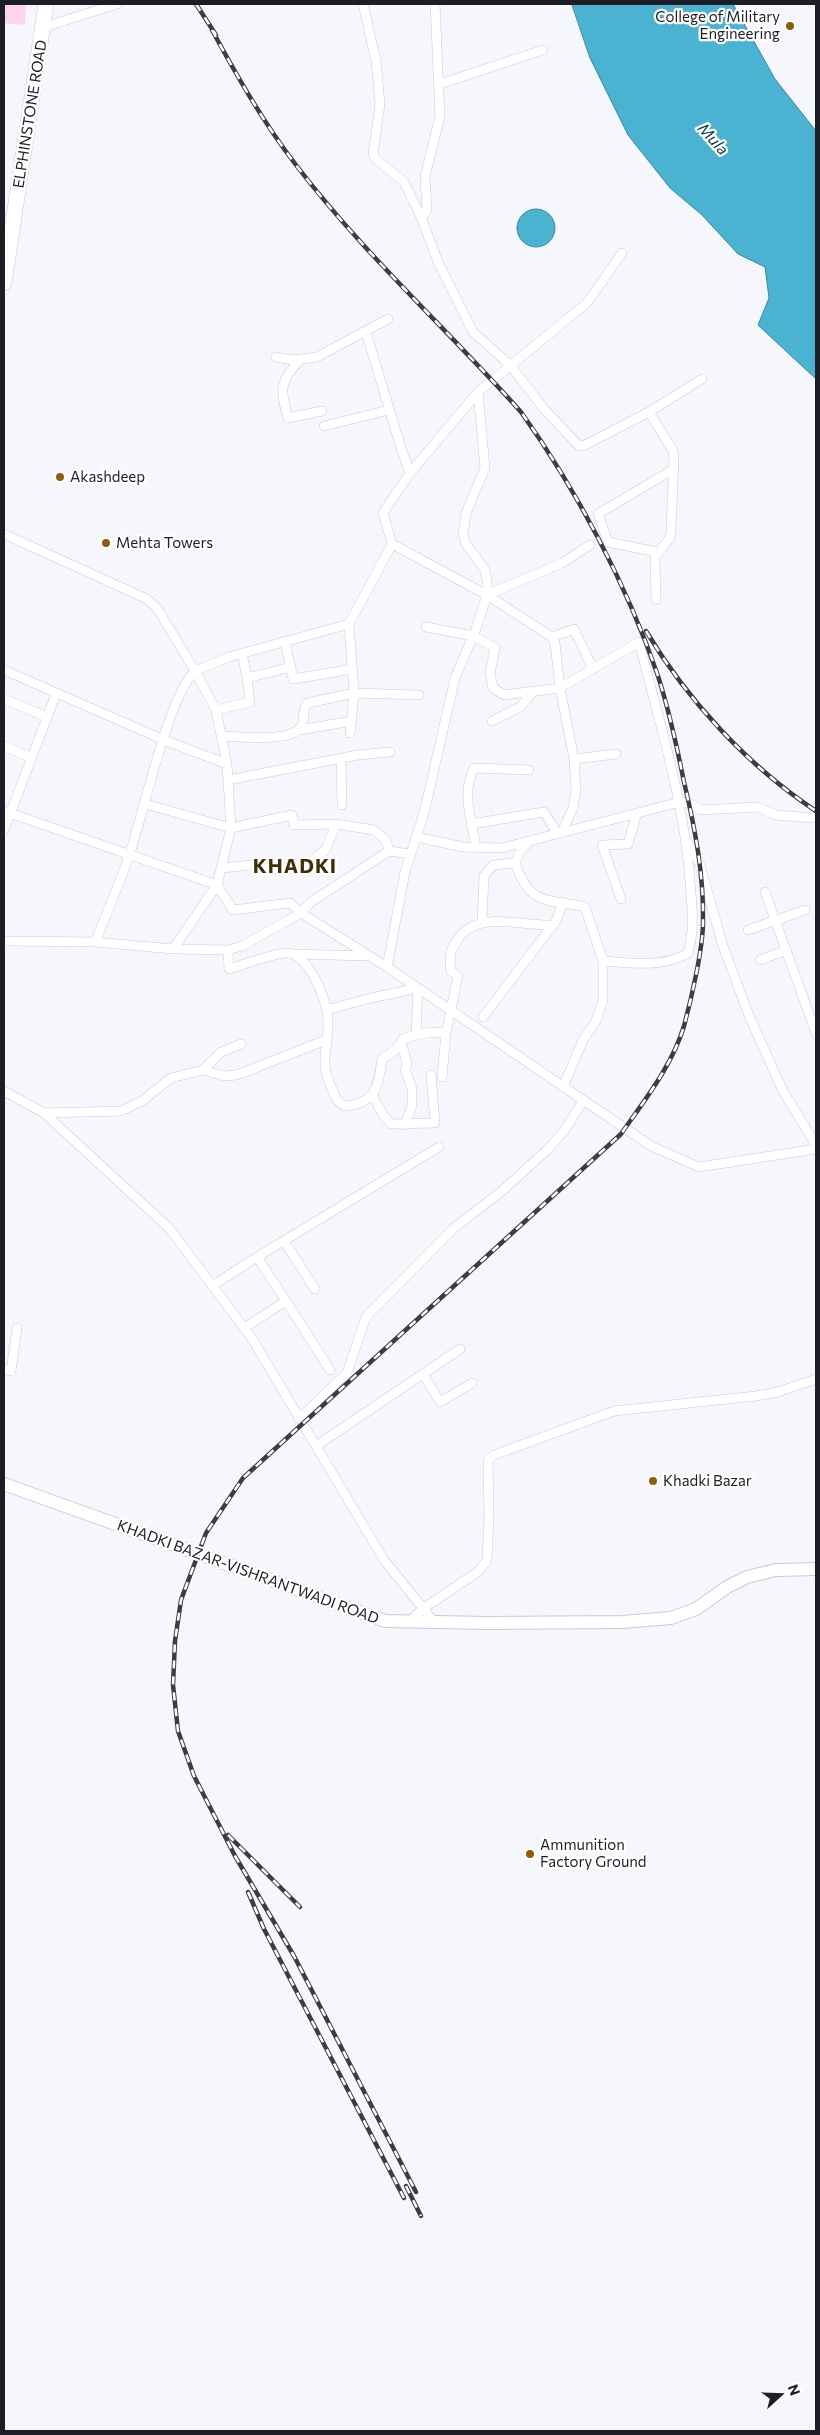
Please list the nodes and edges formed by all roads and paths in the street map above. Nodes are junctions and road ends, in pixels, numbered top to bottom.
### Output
1 (46, 4) edge
2 (118, 4) edge
3 (363, 4) edge
4 (435, 4) edge
5 (44, 26) junction
6 (543, 50) dead end
7 (440, 84) junction
8 (421, 217) junction
9 (622, 253) dead end
10 (4, 283) edge
11 (388, 319) dead end
12 (366, 332) junction
13 (276, 357) dead end
14 (300, 360) junction
15 (510, 365) junction
16 (702, 379) dead end
17 (478, 392) junction
18 (322, 410) dead end
19 (389, 410) junction
20 (649, 412) junction
21 (324, 426) dead end
22 (674, 469) junction
23 (410, 472) junction
24 (4, 534) edge
25 (392, 544) junction
26 (590, 546) dead end
27 (657, 552) junction
28 (487, 595) junction
29 (656, 600) dead end
30 (349, 624) junction
31 (426, 627) dead end
32 (474, 636) junction
33 (552, 637) junction
34 (285, 641) junction
35 (242, 653) junction
36 (291, 667) junction
37 (353, 669) junction
38 (593, 669) junction
39 (4, 670) edge
40 (195, 671) junction
41 (247, 678) junction
42 (560, 688) junction
43 (533, 692) junction
44 (354, 693) junction
45 (56, 694) junction
46 (419, 695) dead end
47 (4, 698) edge
48 (216, 710) junction
49 (47, 717) junction
50 (352, 721) junction
51 (492, 721) dead end
52 (299, 730) junction
53 (350, 732) dead end
54 (222, 736) junction
55 (164, 740) junction
56 (4, 746) edge
57 (390, 752) dead end
58 (616, 754) dead end
59 (32, 758) junction
60 (341, 759) junction
61 (574, 759) junction
62 (227, 764) junction
63 (529, 770) dead end
64 (228, 780) junction
65 (680, 802) junction
66 (145, 804) junction
67 (342, 805) dead end
68 (7, 812) edge
69 (636, 813) junction
70 (812, 818) dead end
71 (336, 824) junction
72 (471, 824) junction
73 (230, 828) junction
74 (4, 830) edge
75 (560, 832) junction
76 (416, 837) junction
77 (686, 838) junction
78 (530, 841) junction
79 (476, 847) junction
80 (389, 851) junction
81 (130, 854) junction
82 (410, 854) junction
83 (515, 863) junction
84 (221, 868) junction
85 (217, 885) junction
86 (765, 892) dead end
87 (621, 898) dead end
88 (563, 902) junction
89 (805, 910) dead end
90 (301, 913) junction
91 (775, 920) junction
92 (482, 922) junction
93 (553, 925) junction
94 (748, 930) dead end
95 (4, 941) edge
96 (95, 942) junction
97 (173, 949) junction
98 (228, 950) junction
99 (786, 950) junction
100 (291, 954) junction
101 (370, 957) junction
102 (760, 960) dead end
103 (604, 961) junction
104 (387, 967) junction
105 (418, 988) junction
106 (326, 1010) junction
107 (451, 1011) junction
108 (483, 1017) dead end
109 (446, 1033) junction
110 (816, 1033) edge
111 (416, 1034) junction
112 (326, 1040) junction
113 (401, 1042) junction
114 (240, 1044) dead end
115 (203, 1070) junction
116 (431, 1075) dead end
117 (442, 1077) dead end
118 (563, 1087) junction
119 (4, 1091) edge
120 (373, 1096) junction
121 (584, 1100) junction
122 (44, 1113) junction
123 (406, 1124) junction
124 (816, 1145) edge
125 (439, 1147) dead end
126 (816, 1149) edge
127 (284, 1241) junction
128 (258, 1257) junction
129 (212, 1286) junction
130 (315, 1289) dead end
131 (286, 1301) junction
132 (17, 1328) dead end
133 (244, 1328) junction
134 (460, 1349) dead end
135 (4, 1369) edge
136 (330, 1370) dead end
137 (423, 1374) junction
138 (816, 1378) edge
139 (472, 1383) dead end
140 (300, 1419) junction
141 (316, 1446) junction
142 (4, 1484) edge
143 (816, 1569) edge
144 (424, 1608) junction
145 (409, 1622) junction
146 (435, 1623) junction

1 - 5 main road, ELPHINSTONE ROAD
2 - 5 street
3 - 8 street
4 - 7 street
5 - 10 main road, ELPHINSTONE ROAD
6 - 7 street
7 - 8 street
8 - 15 street
9 - 15 street
11 - 12 street
12 - 14 street
12 - 19 street
13 - 14 street
14 - 18 street
15 - 17 street
15 - 20 street
16 - 20 street
17 - 23 street
17 - 28 street
19 - 21 street
19 - 23 street
20 - 22 street
22 - 27 street
22 - 27 street
23 - 25 street
24 - 40 street
25 - 28 street
25 - 30 street
26 - 28 street
27 - 29 street
28 - 32 street
28 - 33 street
30 - 34 street
30 - 37 street
31 - 32 street
32 - 43 street
32 - 76 street
33 - 38 street
33 - 42 street
34 - 35 street
34 - 36 street
35 - 40 street
35 - 41 street
36 - 37 street
36 - 41 street
37 - 44 street
38 - 42 street
38 - 65 street
39 - 45 street
40 - 48 street
40 - 55 street
41 - 48 street
42 - 43 street
42 - 61 street
43 - 51 street
44 - 46 street
44 - 50 street
44 - 52 street
45 - 49 street
45 - 55 street
47 - 49 street
48 - 54 street
49 - 59 street
50 - 52 street
50 - 53 street
52 - 54 street
54 - 62 street
55 - 62 street
55 - 66 street
56 - 59 street
57 - 60 street
58 - 61 street
59 - 68 street
60 - 64 street
60 - 67 street
61 - 75 street
62 - 64 street
63 - 72 street
64 - 73 street
65 - 69 street
65 - 70 street
65 - 77 street
66 - 73 street
66 - 81 street
68 - 74 street
68 - 81 street
69 - 75 street
69 - 87 street
71 - 73 street
71 - 80 street
71 - 84 street
72 - 75 street
72 - 79 street
73 - 84 street
75 - 78 street
76 - 79 street
76 - 82 street
77 - 103 street
77 - 124 street
78 - 79 street
78 - 83 street
80 - 82 street
80 - 90 street
81 - 85 street
81 - 96 street
82 - 104 street
83 - 88 street
83 - 92 street
84 - 85 street
85 - 90 street
85 - 97 street
86 - 91 street
88 - 93 street
88 - 103 street
89 - 91 street
90 - 98 street
90 - 101 street
91 - 94 street
91 - 99 street
92 - 93 street
92 - 107 street
93 - 108 street
95 - 96 street
96 - 97 street
97 - 98 street
98 - 100 street
99 - 102 street
99 - 110 street
100 - 101 street
100 - 106 street
101 - 104 street
103 - 118 street
104 - 105 street
105 - 106 street
105 - 107 street
105 - 111 street
106 - 112 street
107 - 109 street
107 - 118 street
109 - 111 street
109 - 117 street
111 - 113 street
112 - 115 street
112 - 120 street
113 - 120 street
113 - 123 street
114 - 115 street
115 - 122 street
116 - 123 street
118 - 121 street
119 - 122 street
120 - 123 street
121 - 126 street
121 - 140 street
122 - 129 street
125 - 127 street
127 - 128 street
127 - 130 street
128 - 129 street
128 - 131 street
129 - 133 street
131 - 133 street
131 - 136 street
132 - 135 street
133 - 140 street
134 - 137 street
137 - 139 street
137 - 141 street
138 - 144 street
140 - 141 street
141 - 144 street
142 - 145 street, KHADKI BAZAR-VISHRANTWADI ROAD
143 - 146 street, KHADKI BAZAR-VISHRANTWADI ROAD
144 - 145 street
144 - 146 street
145 - 146 street, KHADKI BAZAR-VISHRANTWADI ROAD

